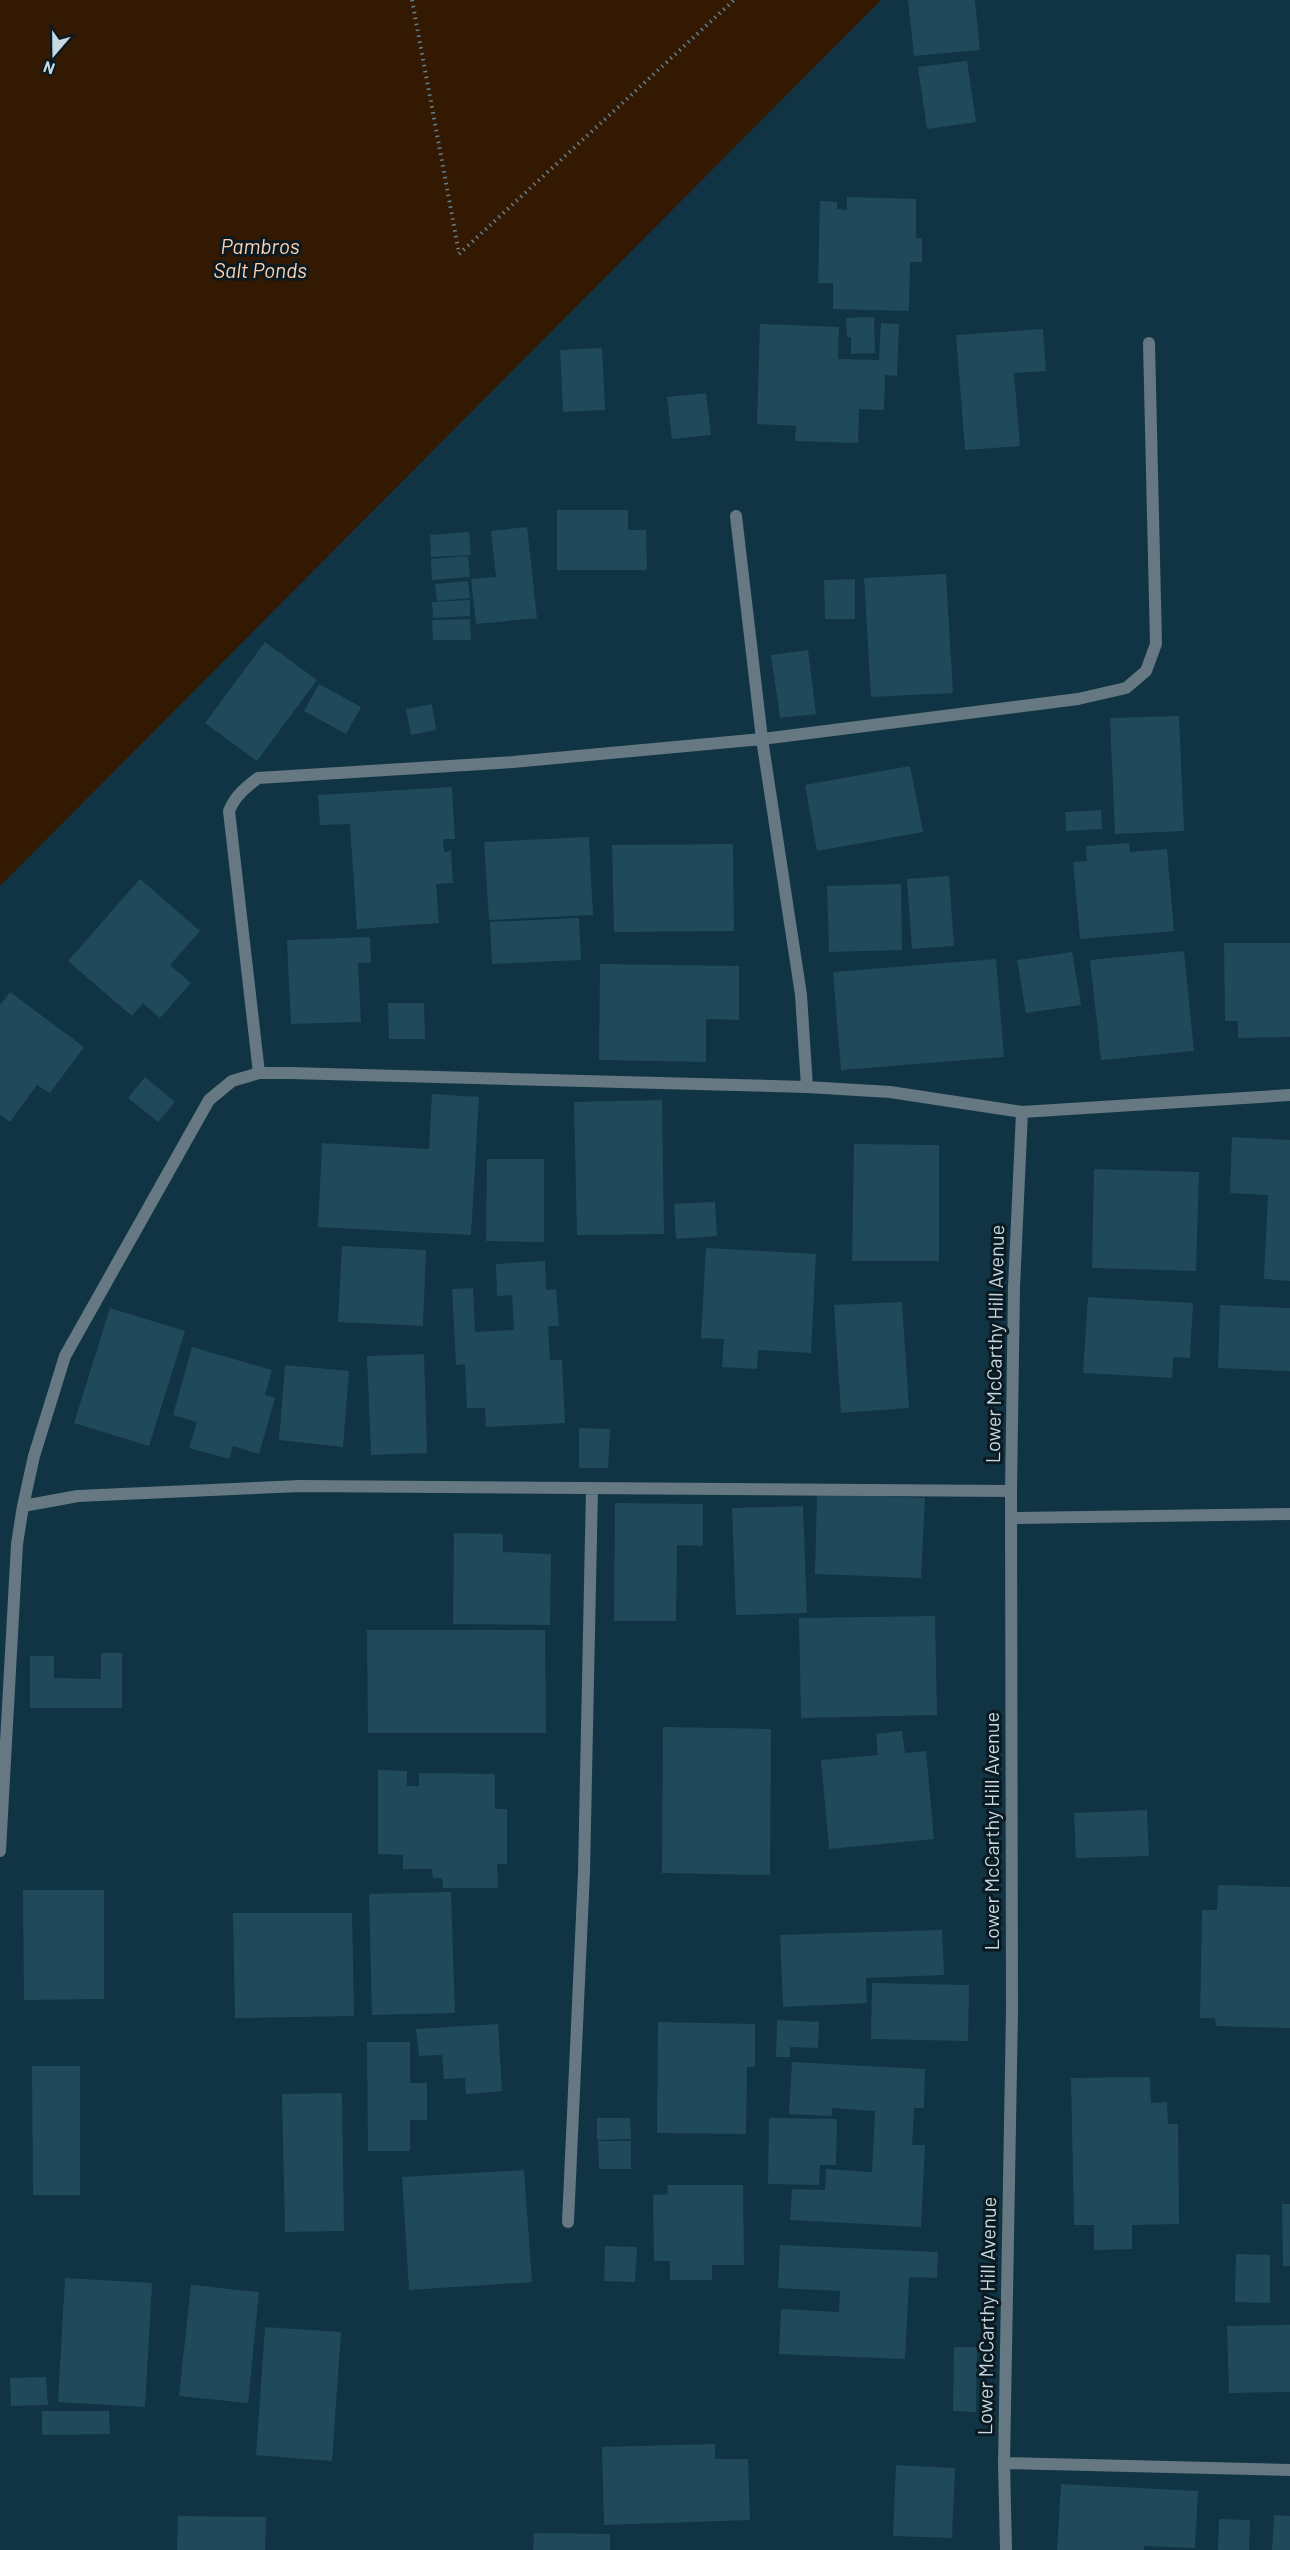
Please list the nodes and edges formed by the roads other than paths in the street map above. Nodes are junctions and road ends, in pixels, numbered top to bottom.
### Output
1 (1149, 343) dead end
2 (736, 516) dead end
3 (762, 739) junction
4 (259, 1073) junction
5 (807, 1087) junction
6 (1290, 1095) edge
7 (1022, 1112) junction
8 (592, 1488) junction
9 (1011, 1491) junction
10 (23, 1506) junction
11 (1290, 1515) edge
12 (1011, 1518) junction
13 (0, 1851) edge
14 (568, 2222) dead end
15 (1004, 2463) junction
16 (1290, 2470) edge
17 (1006, 2550) edge

1 - 3 street
2 - 3 street
3 - 4 street
3 - 5 street
4 - 5 street
4 - 10 street
5 - 7 street
6 - 7 street
7 - 9 street, Lower McCarthy Hill Avenue
8 - 9 street
8 - 10 street
8 - 14 street
9 - 12 street, Lower McCarthy Hill Avenue
10 - 13 street
11 - 12 street
12 - 15 street, Lower McCarthy Hill Avenue
15 - 16 street
15 - 17 street, Lower McCarthy Hill Avenue

